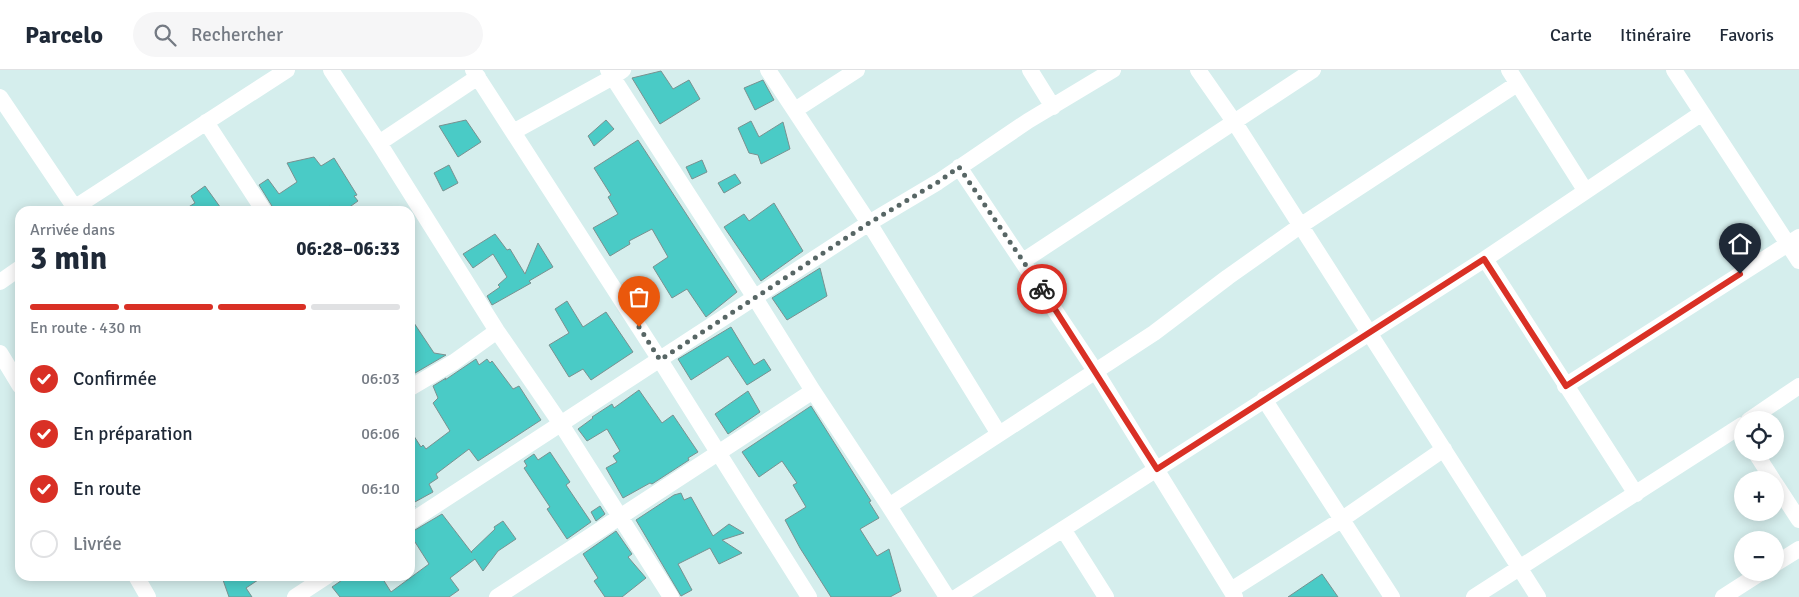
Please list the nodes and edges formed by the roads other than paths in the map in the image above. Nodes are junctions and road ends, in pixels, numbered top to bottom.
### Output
1 (287, 70) edge
2 (331, 70) edge
3 (768, 70) edge
4 (857, 70) edge
5 (1030, 70) edge
6 (1113, 70) edge
7 (1198, 70) edge
8 (1312, 70) edge
9 (1674, 70) edge
10 (614, 72) edge
11 (475, 74) edge
12 (1513, 77) edge
13 (0, 97) edge
14 (1053, 107) junction
15 (795, 110) junction
16 (1702, 112) junction
17 (206, 122) junction
18 (1235, 122) junction
19 (514, 132) junction
20 (379, 143) junction
21 (959, 167) junction
22 (1585, 190) junction
23 (73, 206) edge
24 (82, 206) edge
25 (261, 206) edge
26 (869, 223) junction
27 (1300, 226) junction
28 (1793, 240) edge
29 (1484, 259) junction
30 (1023, 261) junction
31 (1799, 262) edge
32 (15, 272) edge
33 (0, 282) edge
34 (755, 298) junction
35 (497, 331) junction
36 (1368, 332) junction
37 (0, 353) edge
38 (660, 360) junction
39 (1096, 372) junction
40 (15, 378) edge
41 (415, 385) edge
42 (1566, 386) junction
43 (1799, 386) edge
44 (813, 392) junction
45 (1264, 400) junction
46 (1764, 411) edge
47 (561, 424) junction
48 (1734, 432) edge
49 (998, 434) junction
50 (1444, 449) junction
51 (718, 453) junction
52 (1157, 469) junction
53 (1636, 494) junction
54 (1784, 497) edge
55 (890, 506) junction
56 (621, 518) junction
57 (415, 519) edge
58 (1341, 520) junction
59 (1799, 520) edge
60 (1063, 529) junction
61 (1799, 549) edge
62 (1784, 558) edge
63 (1520, 568) junction
64 (139, 581) edge
65 (1748, 581) edge
66 (319, 583) edge
67 (1233, 594) edge
68 (148, 597) edge
69 (295, 597) edge
70 (497, 597) edge
71 (671, 597) edge
72 (809, 597) edge
73 (947, 597) edge
74 (957, 597) edge
75 (1106, 597) edge
76 (1392, 597) edge
77 (1474, 597) edge
78 (1538, 597) edge
79 (1724, 597) edge

1 - 17 street
2 - 20 street
3 - 15 street
4 - 15 street
5 - 14 street
6 - 14 street
7 - 18 street
8 - 18 street
9 - 16 street
10 - 19 street
10 - 34 street
11 - 19 street
11 - 20 street
12 - 22 street
12 - 27 street
13 - 23 street
14 - 21 street
15 - 26 street
16 - 22 street
16 - 28 street
17 - 24 street
17 - 25 street
18 - 27 street
18 - 30 street
19 - 38 street
20 - 35 street
21 - 26 street
21 - 30 street
22 - 29 street
26 - 34 street
26 - 49 street
27 - 36 street
27 - 39 street
28 - 31 street
28 - 42 street
29 - 36 street
29 - 42 street
30 - 39 street
32 - 33 street
34 - 38 street
34 - 44 street
35 - 41 street
35 - 47 street
36 - 45 street
36 - 50 street
37 - 40 street
38 - 47 street
38 - 51 street
39 - 49 street
39 - 52 street
42 - 53 street
43 - 46 street
44 - 51 street
44 - 55 street
45 - 52 street
45 - 58 street
47 - 56 street
47 - 57 street
48 - 53 street
49 - 55 street
50 - 58 street
50 - 63 street
51 - 56 street
51 - 72 street
52 - 60 street
52 - 67 street
53 - 63 street
54 - 59 street
55 - 73 street
56 - 70 street
56 - 71 street
58 - 67 street
58 - 76 street
60 - 74 street
60 - 75 street
61 - 62 street
63 - 77 street
63 - 78 street
64 - 68 street
65 - 79 street
66 - 69 street

